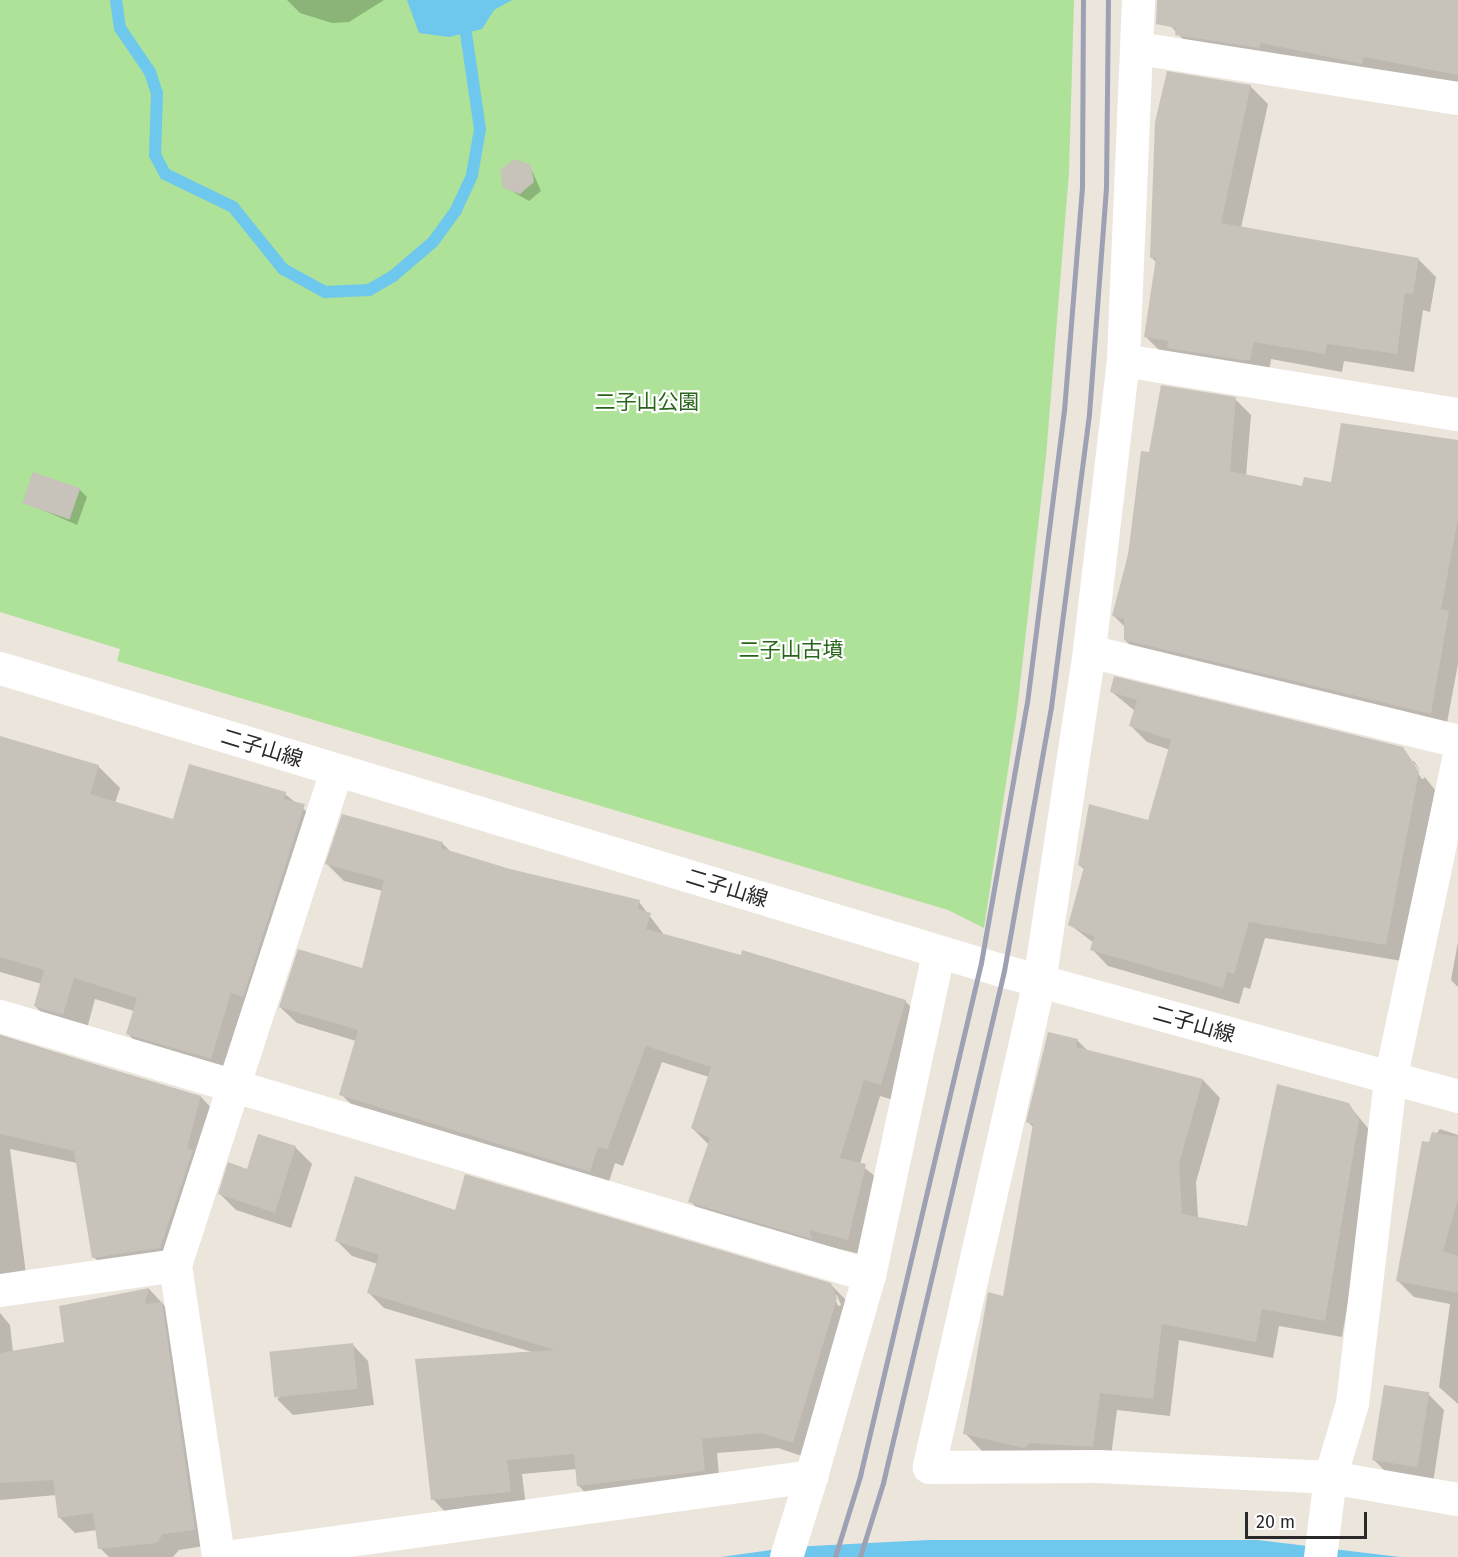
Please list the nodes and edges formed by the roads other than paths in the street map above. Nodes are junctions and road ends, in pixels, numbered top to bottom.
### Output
1 (1138, 0) edge
2 (1138, 48) junction
3 (1458, 98) edge
4 (1123, 360) junction
5 (1458, 414) edge
6 (1089, 651) junction
7 (0, 669) edge
8 (1458, 741) edge
9 (1458, 760) edge
10 (336, 771) junction
11 (938, 952) junction
12 (1039, 981) junction
13 (0, 1016) edge
14 (1390, 1079) junction
15 (235, 1089) junction
16 (1458, 1096) edge
17 (175, 1265) junction
18 (869, 1275) junction
19 (0, 1290) edge
20 (811, 1476) junction
21 (1329, 1490) junction
22 (1458, 1498) edge
23 (218, 1557) edge
24 (226, 1557) edge
25 (786, 1557) edge
26 (1320, 1557) edge

1 - 2 street
2 - 3 street
2 - 4 street
4 - 5 street
4 - 6 street
6 - 8 street
6 - 12 street
7 - 10 street, 二子山線
9 - 14 street
10 - 11 street, 二子山線
10 - 15 street
11 - 12 street, 二子山線
11 - 18 street
12 - 14 street, 二子山線
12 - 21 street
13 - 15 street
14 - 16 street, 二子山線
14 - 21 street
15 - 17 street
15 - 18 street
17 - 19 street
17 - 23 street
18 - 20 street
20 - 24 street
20 - 25 street
21 - 22 street
21 - 26 street

